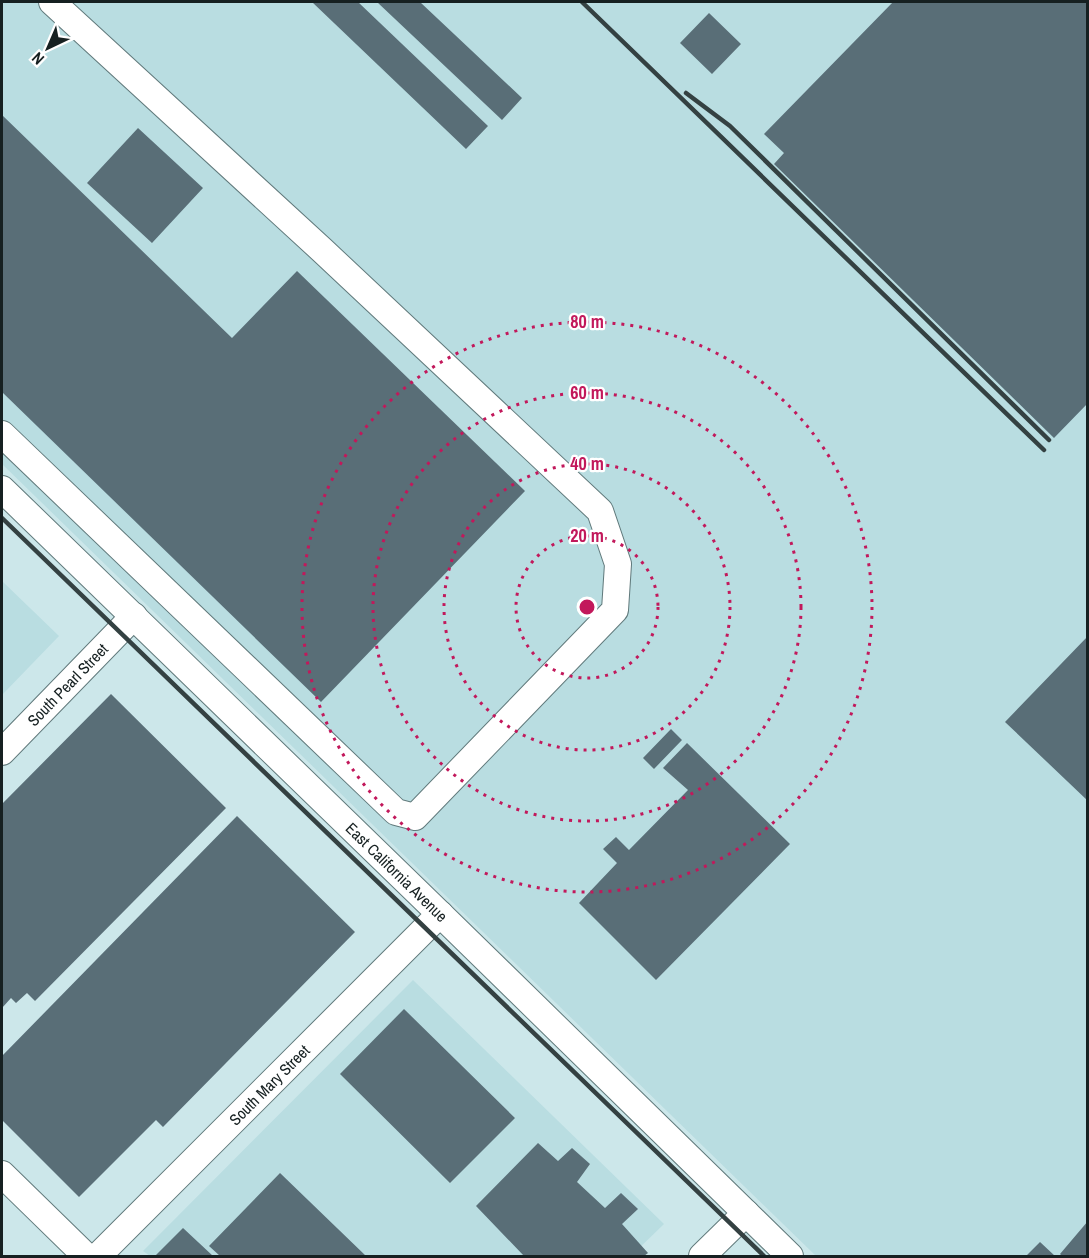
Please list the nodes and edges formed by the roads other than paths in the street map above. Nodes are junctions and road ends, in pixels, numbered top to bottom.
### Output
1 (52, 2) edge
2 (2, 434) edge
3 (2, 489) edge
4 (134, 616) junction
5 (2, 752) edge
6 (440, 914) junction
7 (2, 1174) edge
8 (746, 1213) junction
9 (86, 1257) edge
10 (98, 1257) edge
11 (702, 1257) edge
12 (790, 1257) edge

1 - 2 street
3 - 4 street, East California Avenue
4 - 5 street, South Pearl Street
4 - 6 street, East California Avenue
6 - 8 street, East California Avenue
6 - 10 street, South Mary Street
7 - 9 street
8 - 11 street
8 - 12 street, East California Avenue

